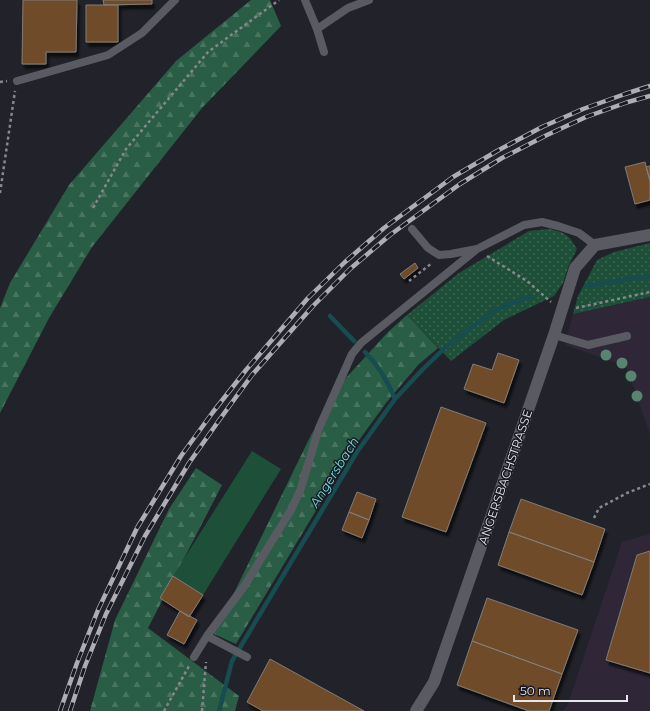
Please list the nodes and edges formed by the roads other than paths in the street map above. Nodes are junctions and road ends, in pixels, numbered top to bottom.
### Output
1 (175, 0) edge
2 (305, 0) edge
3 (369, 0) edge
4 (317, 29) junction
5 (324, 52) dead end
6 (17, 81) road end
7 (412, 229) dead end
8 (650, 235) edge
9 (595, 245) junction
10 (477, 249) junction
11 (554, 335) junction
12 (627, 336) dead end
13 (207, 636) junction
14 (194, 657) road end
15 (247, 657) dead end
16 (416, 711) edge

1 - 6 lane
2 - 4 lane
3 - 4 lane
4 - 5 lane
7 - 10 lane
8 - 9 street
9 - 10 lane
9 - 11 street, ANGERSBACHSTRASSE
10 - 13 lane
11 - 12 lane
11 - 16 street, ANGERSBACHSTRASSE
13 - 14 lane
13 - 15 lane

